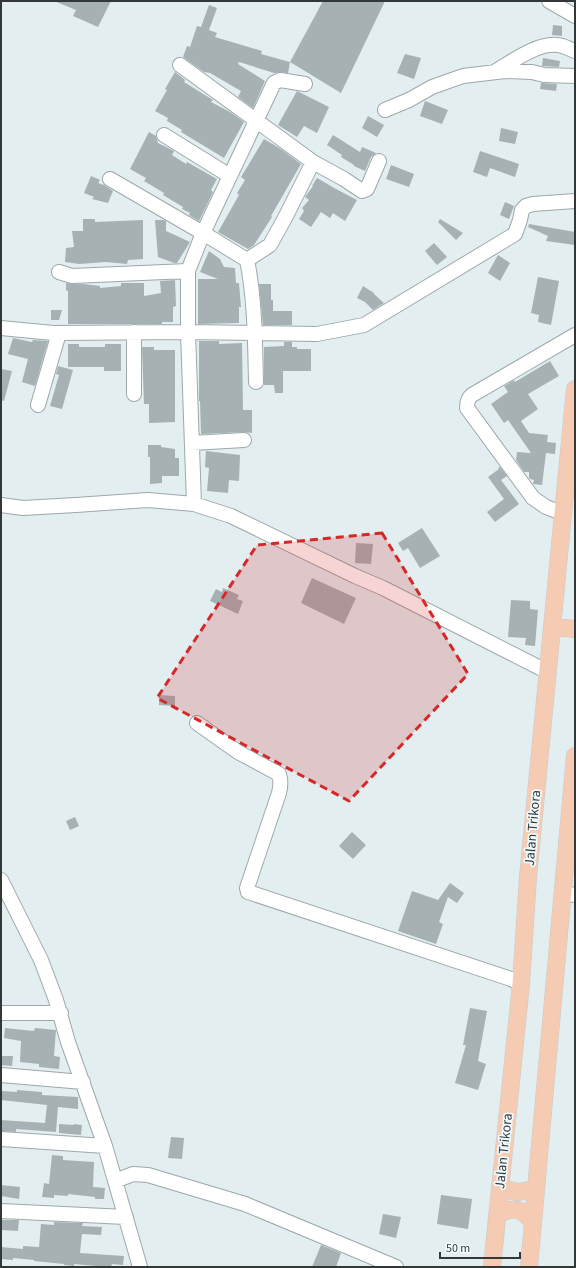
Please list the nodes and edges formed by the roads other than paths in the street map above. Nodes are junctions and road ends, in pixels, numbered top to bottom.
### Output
1 (575, 2) edge
2 (554, 4) edge
3 (575, 16) edge
4 (575, 51) edge
5 (180, 65) dead end
6 (494, 72) junction
7 (575, 76) edge
8 (305, 84) dead end
9 (385, 110) dead end
10 (256, 120) junction
11 (164, 134) dead end
12 (379, 161) dead end
13 (313, 162) junction
14 (230, 176) junction
15 (110, 179) dead end
16 (575, 202) edge
17 (203, 233) junction
18 (247, 260) junction
19 (188, 271) junction
20 (60, 272) dead end
21 (1, 328) edge
22 (134, 332) junction
23 (188, 332) junction
24 (59, 333) junction
25 (255, 333) junction
26 (575, 335) edge
27 (256, 382) dead end
28 (575, 389) edge
29 (134, 394) dead end
30 (38, 405) dead end
31 (244, 440) dead end
32 (192, 443) junction
33 (194, 504) junction
34 (1, 505) edge
35 (562, 513) junction
36 (552, 627) junction
37 (575, 629) edge
38 (548, 672) junction
39 (197, 723) dead end
40 (575, 756) edge
41 (1, 880) edge
42 (569, 894) edge
43 (520, 984) junction
44 (1, 1013) edge
45 (60, 1013) junction
46 (1, 1075) edge
47 (83, 1082) junction
48 (1, 1138) edge
49 (105, 1146) junction
50 (115, 1181) junction
51 (500, 1186) junction
52 (536, 1187) junction
53 (1, 1211) edge
54 (496, 1216) junction
55 (126, 1217) junction
56 (533, 1223) junction
57 (140, 1267) edge
58 (396, 1267) edge
59 (492, 1267) edge
60 (529, 1267) edge

1 - 2 street
2 - 3 street
4 - 6 street
5 - 10 street
6 - 7 street
6 - 9 street
8 - 10 street
10 - 13 street
10 - 14 street
11 - 14 street
12 - 13 street
13 - 18 street
14 - 17 street
15 - 17 street
16 - 25 street
17 - 18 street
17 - 19 street
18 - 25 street
19 - 20 street
19 - 23 street
21 - 24 street
22 - 23 street
22 - 24 street
22 - 29 street
23 - 25 street
23 - 32 street
24 - 30 street
25 - 27 street
26 - 35 street
28 - 35 main road, Jalan Trikora
31 - 32 street
32 - 33 street
33 - 34 street
33 - 38 street
35 - 36 main road, Jalan Trikora
36 - 37 main road
36 - 38 main road, Jalan Trikora
38 - 43 main road, Jalan Trikora
39 - 43 street
40 - 42 main road
41 - 45 street
42 - 52 main road
43 - 51 main road, Jalan Trikora
44 - 45 street
45 - 47 street
46 - 47 street
47 - 49 street
48 - 49 street
49 - 50 street
50 - 55 street
50 - 58 street
51 - 52 main road
51 - 54 main road, Jalan Trikora
52 - 56 main road
53 - 55 street
54 - 56 main road
54 - 59 main road, Jalan Trikora
55 - 57 street
56 - 60 main road

